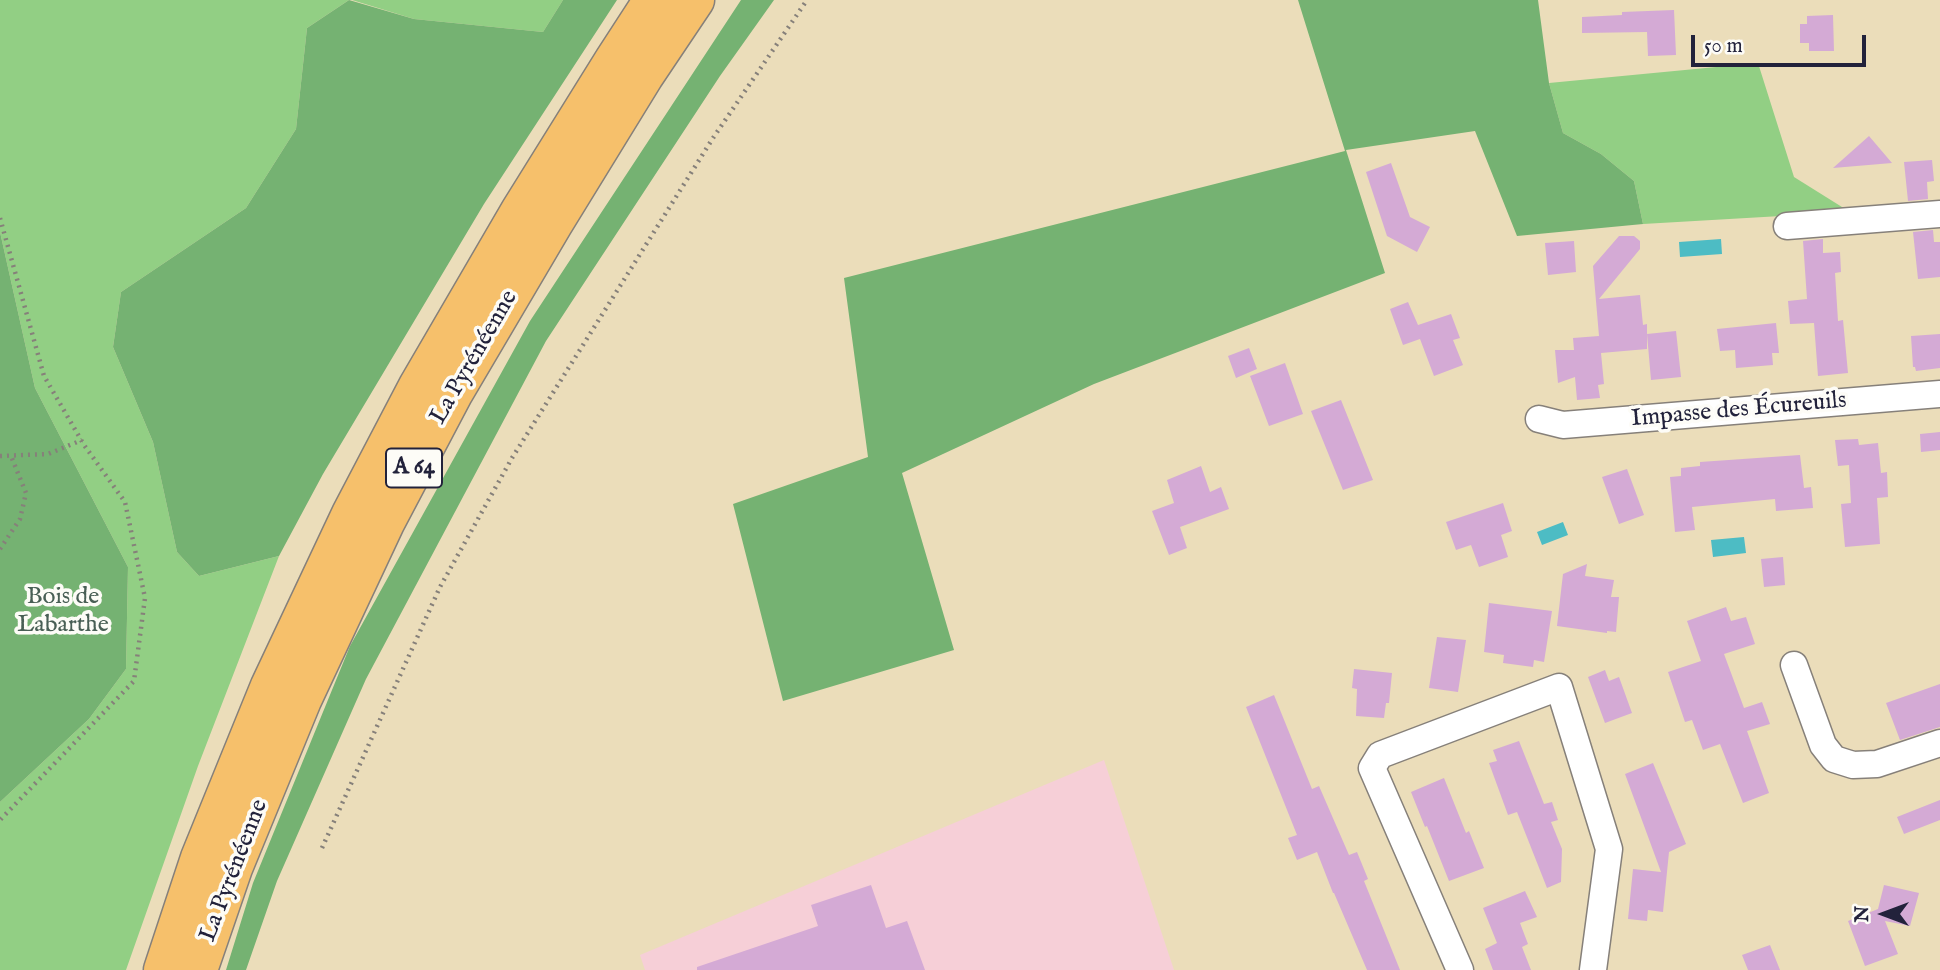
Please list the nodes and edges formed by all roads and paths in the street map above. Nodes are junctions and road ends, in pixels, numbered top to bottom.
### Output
1 (653, 0) edge
2 (695, 0) edge
3 (807, 0) edge
4 (1940, 214) edge
5 (0, 218) edge
6 (1787, 226) dead end
7 (1940, 394) edge
8 (1539, 419) dead end
9 (82, 440) junction
10 (0, 456) edge
11 (11, 456) junction
12 (0, 549) edge
13 (1794, 665) dead end
14 (1940, 743) edge
15 (0, 820) edge
16 (322, 848) dead end
17 (163, 970) edge
18 (198, 970) edge
19 (1460, 970) edge
20 (1593, 970) edge

1 - 17 highway, La Pyrénéenne / A 64
2 - 18 highway, La Pyrénéenne / A 64
3 - 16 path
4 - 6 street
5 - 9 path
7 - 8 street, Impasse des Écureuils
9 - 11 path
9 - 15 path
10 - 11 path
11 - 12 path
13 - 14 street
19 - 20 street

